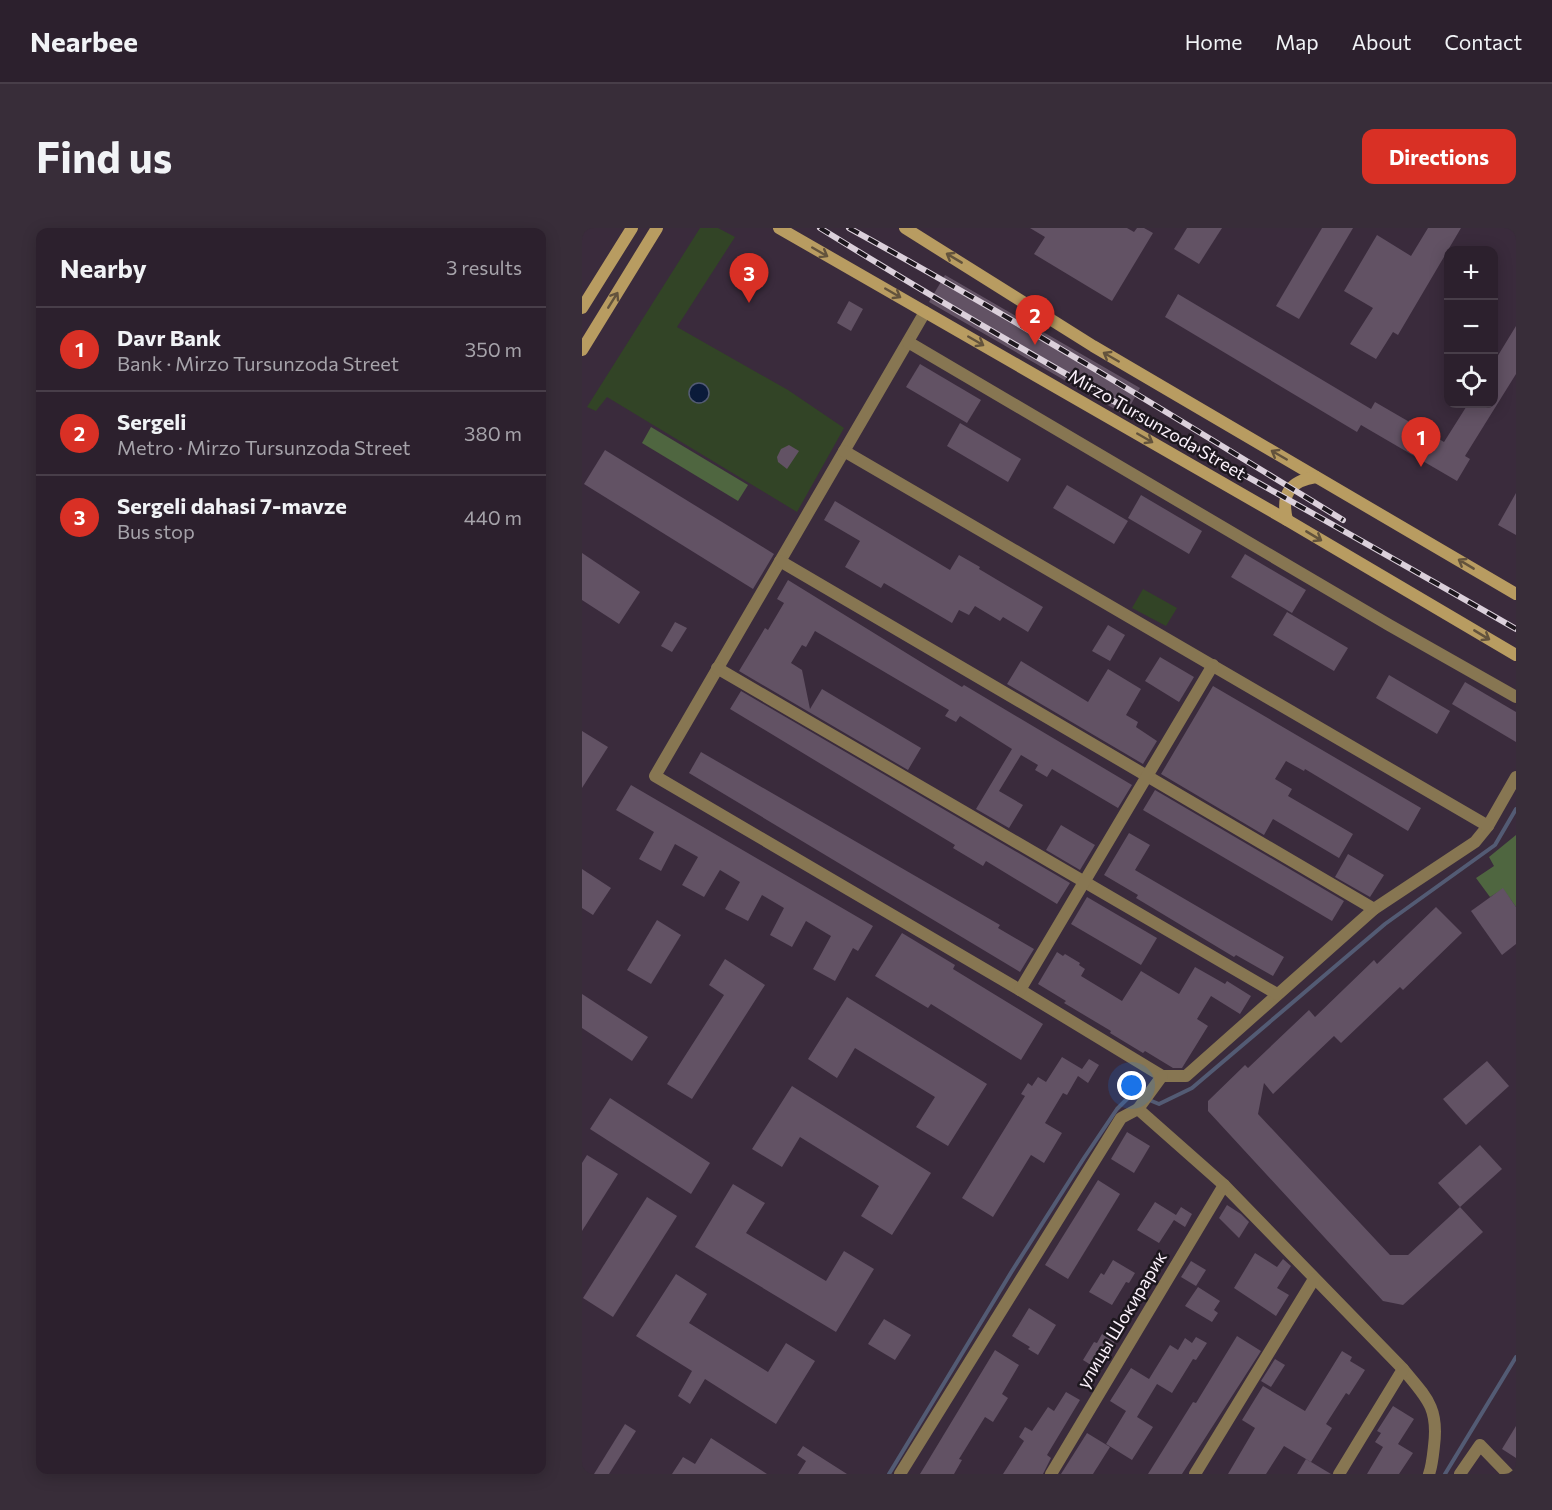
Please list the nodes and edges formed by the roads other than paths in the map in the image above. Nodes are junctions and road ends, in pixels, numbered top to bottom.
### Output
1 (632, 228) edge
2 (657, 228) edge
3 (779, 228) edge
4 (905, 228) edge
5 (582, 308) edge
6 (925, 312) junction
7 (908, 342) junction
8 (582, 350) edge
9 (844, 451) junction
10 (1316, 477) junction
11 (1287, 520) junction
12 (780, 561) junction
13 (1516, 594) edge
14 (1516, 655) edge
15 (1213, 665) junction
16 (717, 668) junction
17 (1516, 697) edge
18 (1146, 777) junction
19 (1516, 777) edge
20 (1488, 826) junction
21 (1085, 881) junction
22 (1374, 909) junction
23 (1020, 990) junction
24 (1277, 994) junction
25 (1162, 1076) junction
26 (1139, 1107) junction
27 (1224, 1185) junction
28 (1314, 1279) junction
29 (1403, 1369) junction
30 (1432, 1473) edge
31 (900, 1474) edge
32 (1051, 1474) edge
33 (1195, 1474) edge
34 (1338, 1474) edge
35 (1460, 1474) edge
36 (1508, 1474) edge

1 - 5 main road
8 -> 2 main road
3 -> 6 main road, Mirzo Tursunzoda Street
10 -> 4 main road, Mirzo Tursunzoda Street
6 - 7 street
6 -> 11 main road, Mirzo Tursunzoda Street
7 - 9 street
7 - 17 street
9 - 12 street
9 - 15 street
10 - 11 main road
13 -> 10 main road, Mirzo Tursunzoda Street
11 -> 14 main road, Mirzo Tursunzoda Street
12 - 16 street
12 - 18 street
15 - 18 street
15 - 20 street
16 - 21 street
16 - 23 street
18 - 21 street
18 - 22 street
19 - 20 street
20 - 22 street
21 - 23 street
21 - 24 street
22 - 24 street
23 - 25 street
24 - 25 street
25 - 26 street
26 - 27 street
26 - 31 street
27 - 28 street
27 - 32 street, улицы Шокирарик
28 - 29 street
28 - 33 street
29 - 30 street
29 - 34 street
35 - 36 street

